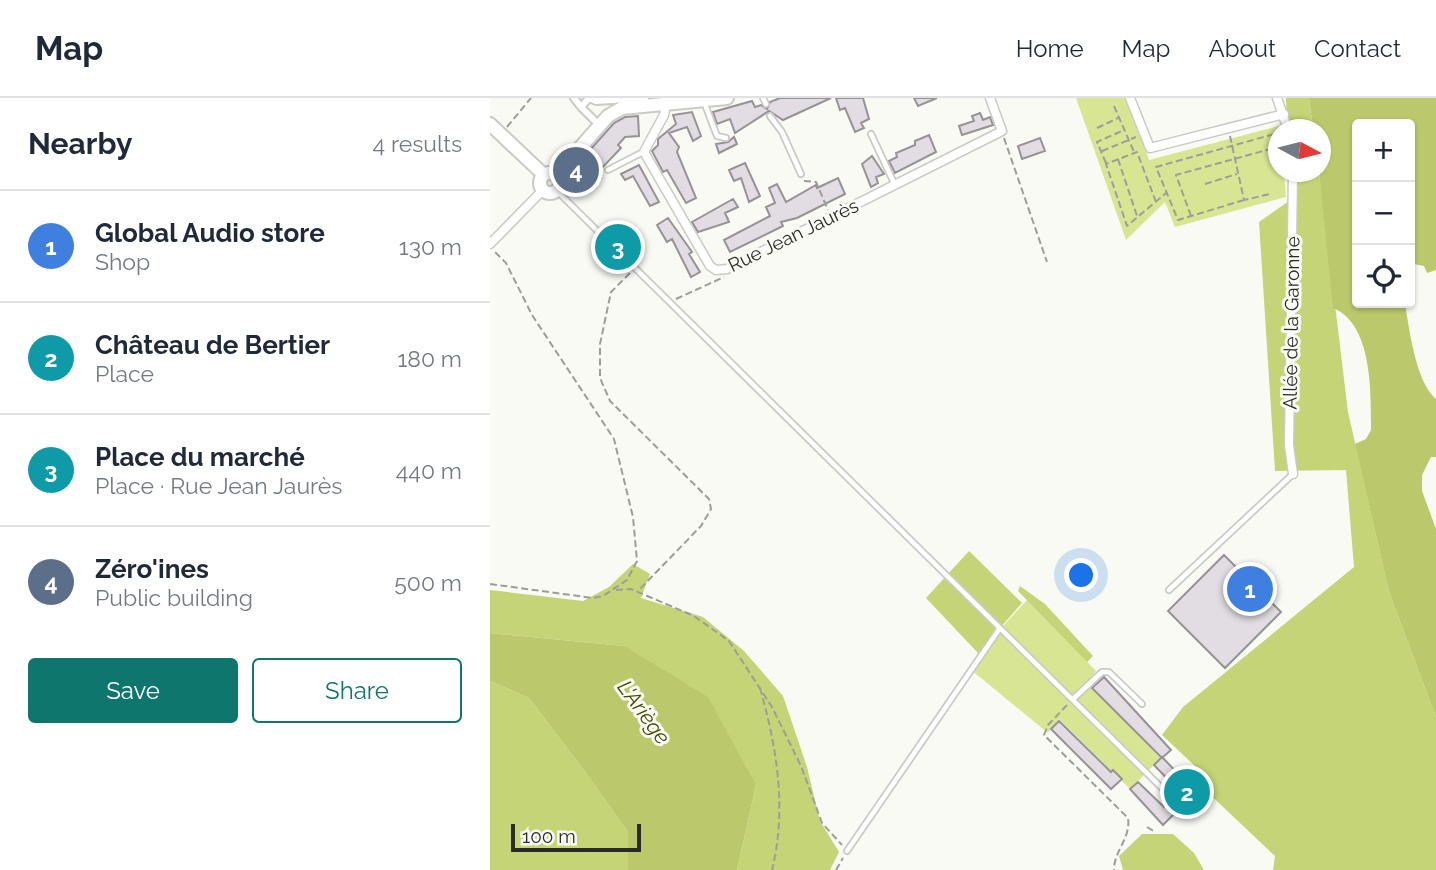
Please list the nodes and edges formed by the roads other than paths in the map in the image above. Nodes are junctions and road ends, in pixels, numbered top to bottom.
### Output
1 (574, 98) edge
2 (589, 98) edge
3 (645, 98) edge
4 (727, 98) edge
5 (990, 98) edge
6 (1130, 98) edge
7 (1278, 98) edge
8 (667, 102) edge
9 (703, 102) junction
10 (580, 107) junction
11 (1284, 114) junction
12 (770, 116) dead end
13 (1285, 119) edge
14 (490, 124) edge
15 (599, 125) junction
16 (871, 134) dead end
17 (726, 138) dead end
18 (644, 152) junction
19 (608, 170) dead end
20 (800, 174) road end
21 (550, 175) junction
22 (1293, 182) edge
23 (895, 185) junction
24 (550, 190) junction
25 (490, 246) edge
26 (1293, 474) joint
27 (1169, 590) dead end
28 (1000, 628) junction
29 (1073, 699) junction
30 (1142, 705) dead end
31 (1168, 794) dead end
32 (848, 851) road end

1 - 10 street
2 - 3 street
2 - 10 street
4 - 9 main road
5 - 23 street, Rue Jean Jaurès
6 - 11 street
7 - 11 street
8 - 9 main road
8 - 15 main road
8 - 18 street
9 - 17 lane
10 - 15 street
11 - 13 street
12 - 20 lane
14 - 21 main road
15 - 21 main road
16 - 23 lane
18 - 19 lane
18 - 23 street, Rue Jean Jaurès
21 - 24 main road
22 - 26 street, Allée de la Garonne
24 - 25 street
24 - 28 lane
26 - 27 lane
28 - 29 lane
28 - 32 lane
29 - 30 lane
29 - 31 lane

